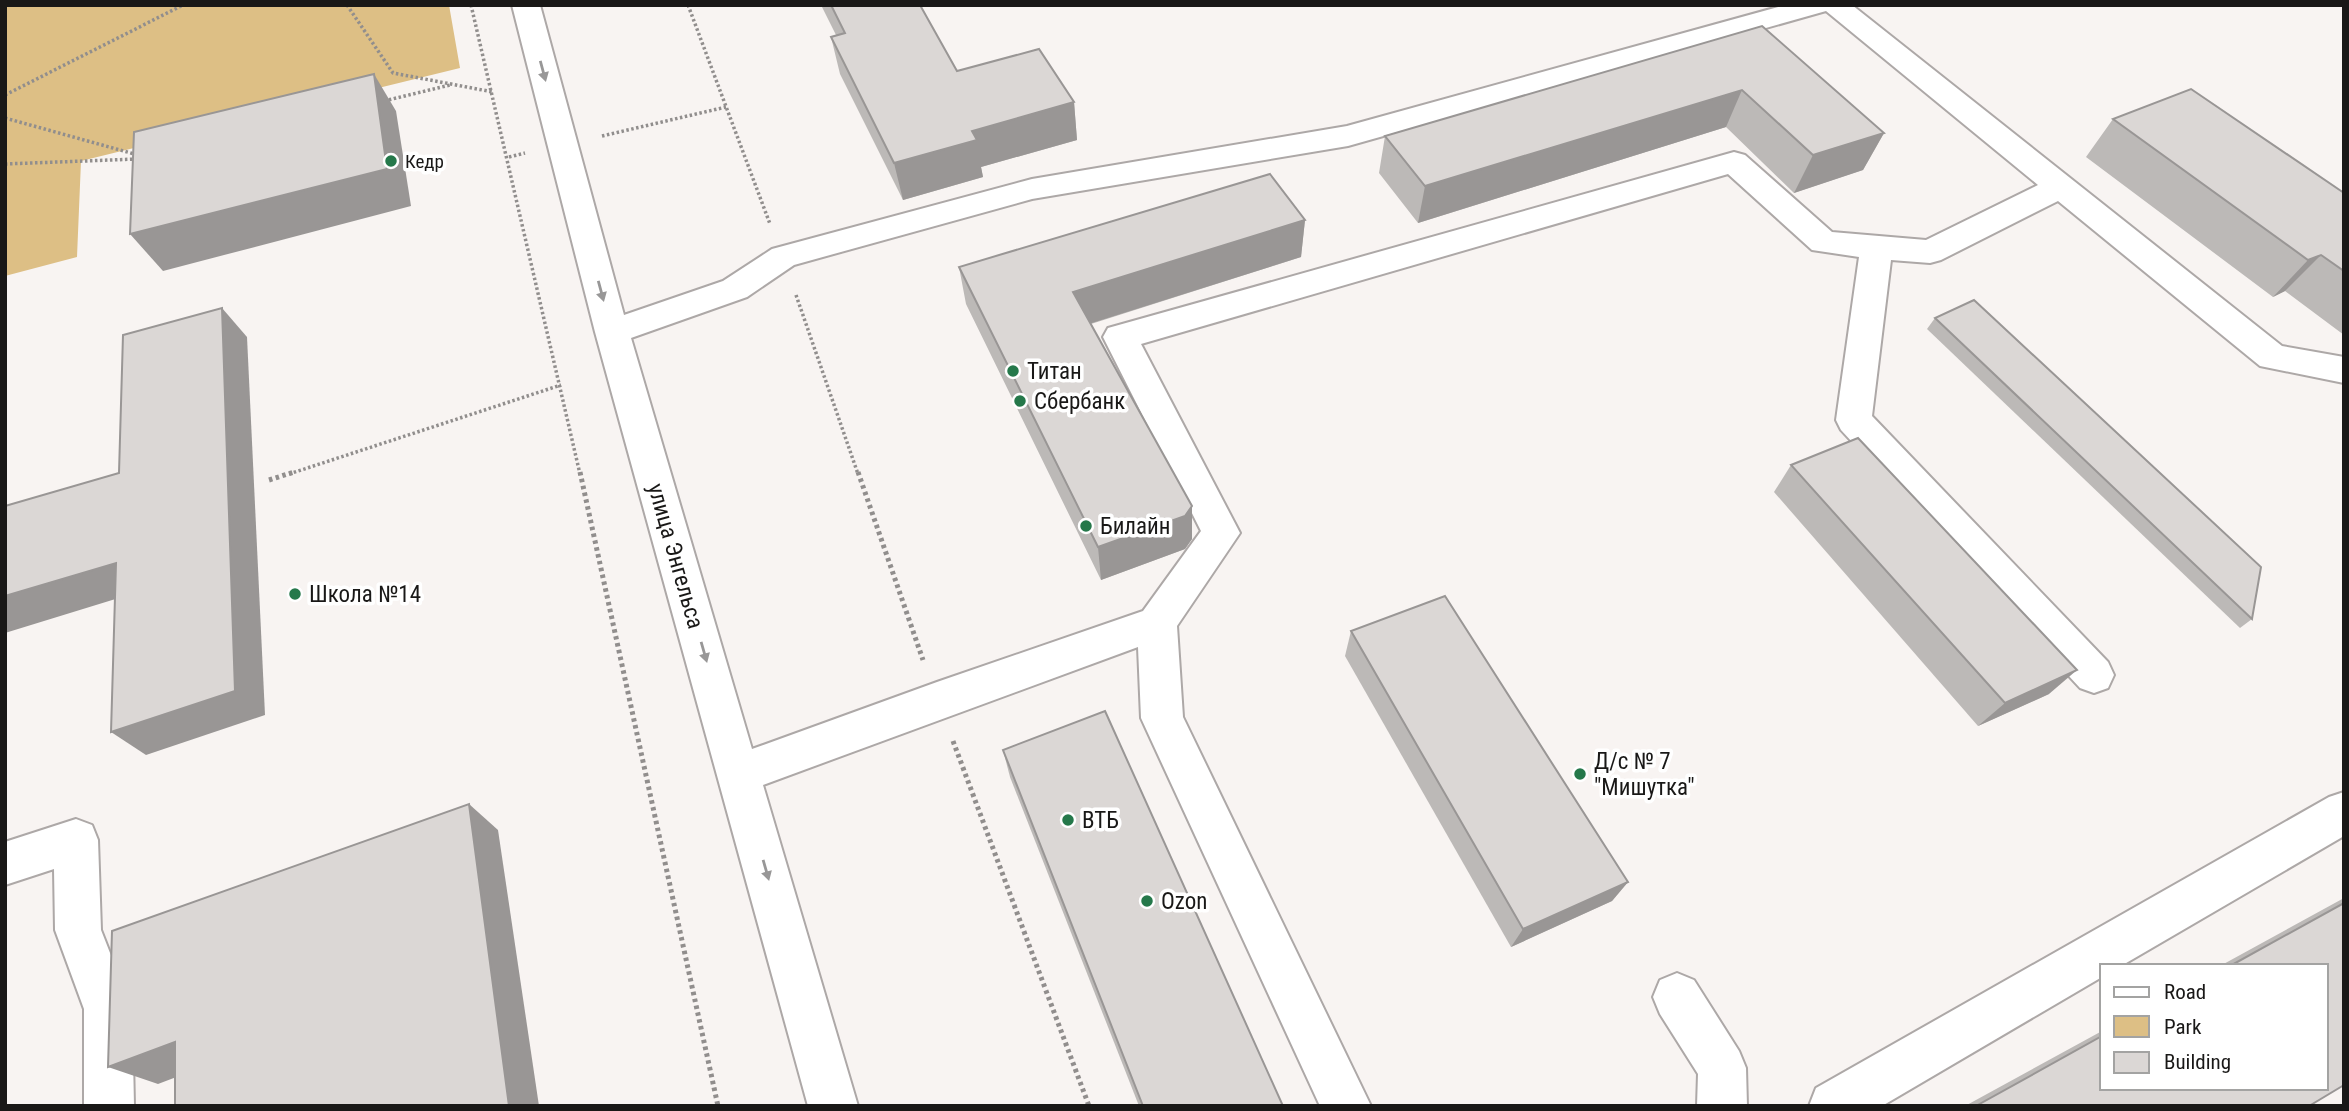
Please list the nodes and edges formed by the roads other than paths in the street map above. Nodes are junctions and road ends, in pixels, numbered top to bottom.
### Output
1 (526, 5) edge
2 (1816, 5) edge
3 (1835, 5) edge
4 (2061, 186) junction
5 (1876, 247) junction
6 (612, 332) junction
7 (2344, 370) edge
8 (1157, 623) junction
9 (2094, 675) dead end
10 (739, 774) junction
11 (2344, 812) edge
12 (5, 864) edge
13 (1677, 997) dead end
14 (109, 1106) edge
15 (833, 1106) edge
16 (1346, 1106) edge
17 (1722, 1106) edge
18 (1833, 1106) edge

1 -> 6 street, улица Энгельса
2 - 6 street
3 - 4 street
4 - 5 street
4 - 7 street
5 - 8 street
5 - 9 street
6 -> 10 street, улица Энгельса
8 - 10 street
8 - 16 street
10 -> 15 street, улица Энгельса
11 - 18 street
12 - 14 street
13 - 17 street

